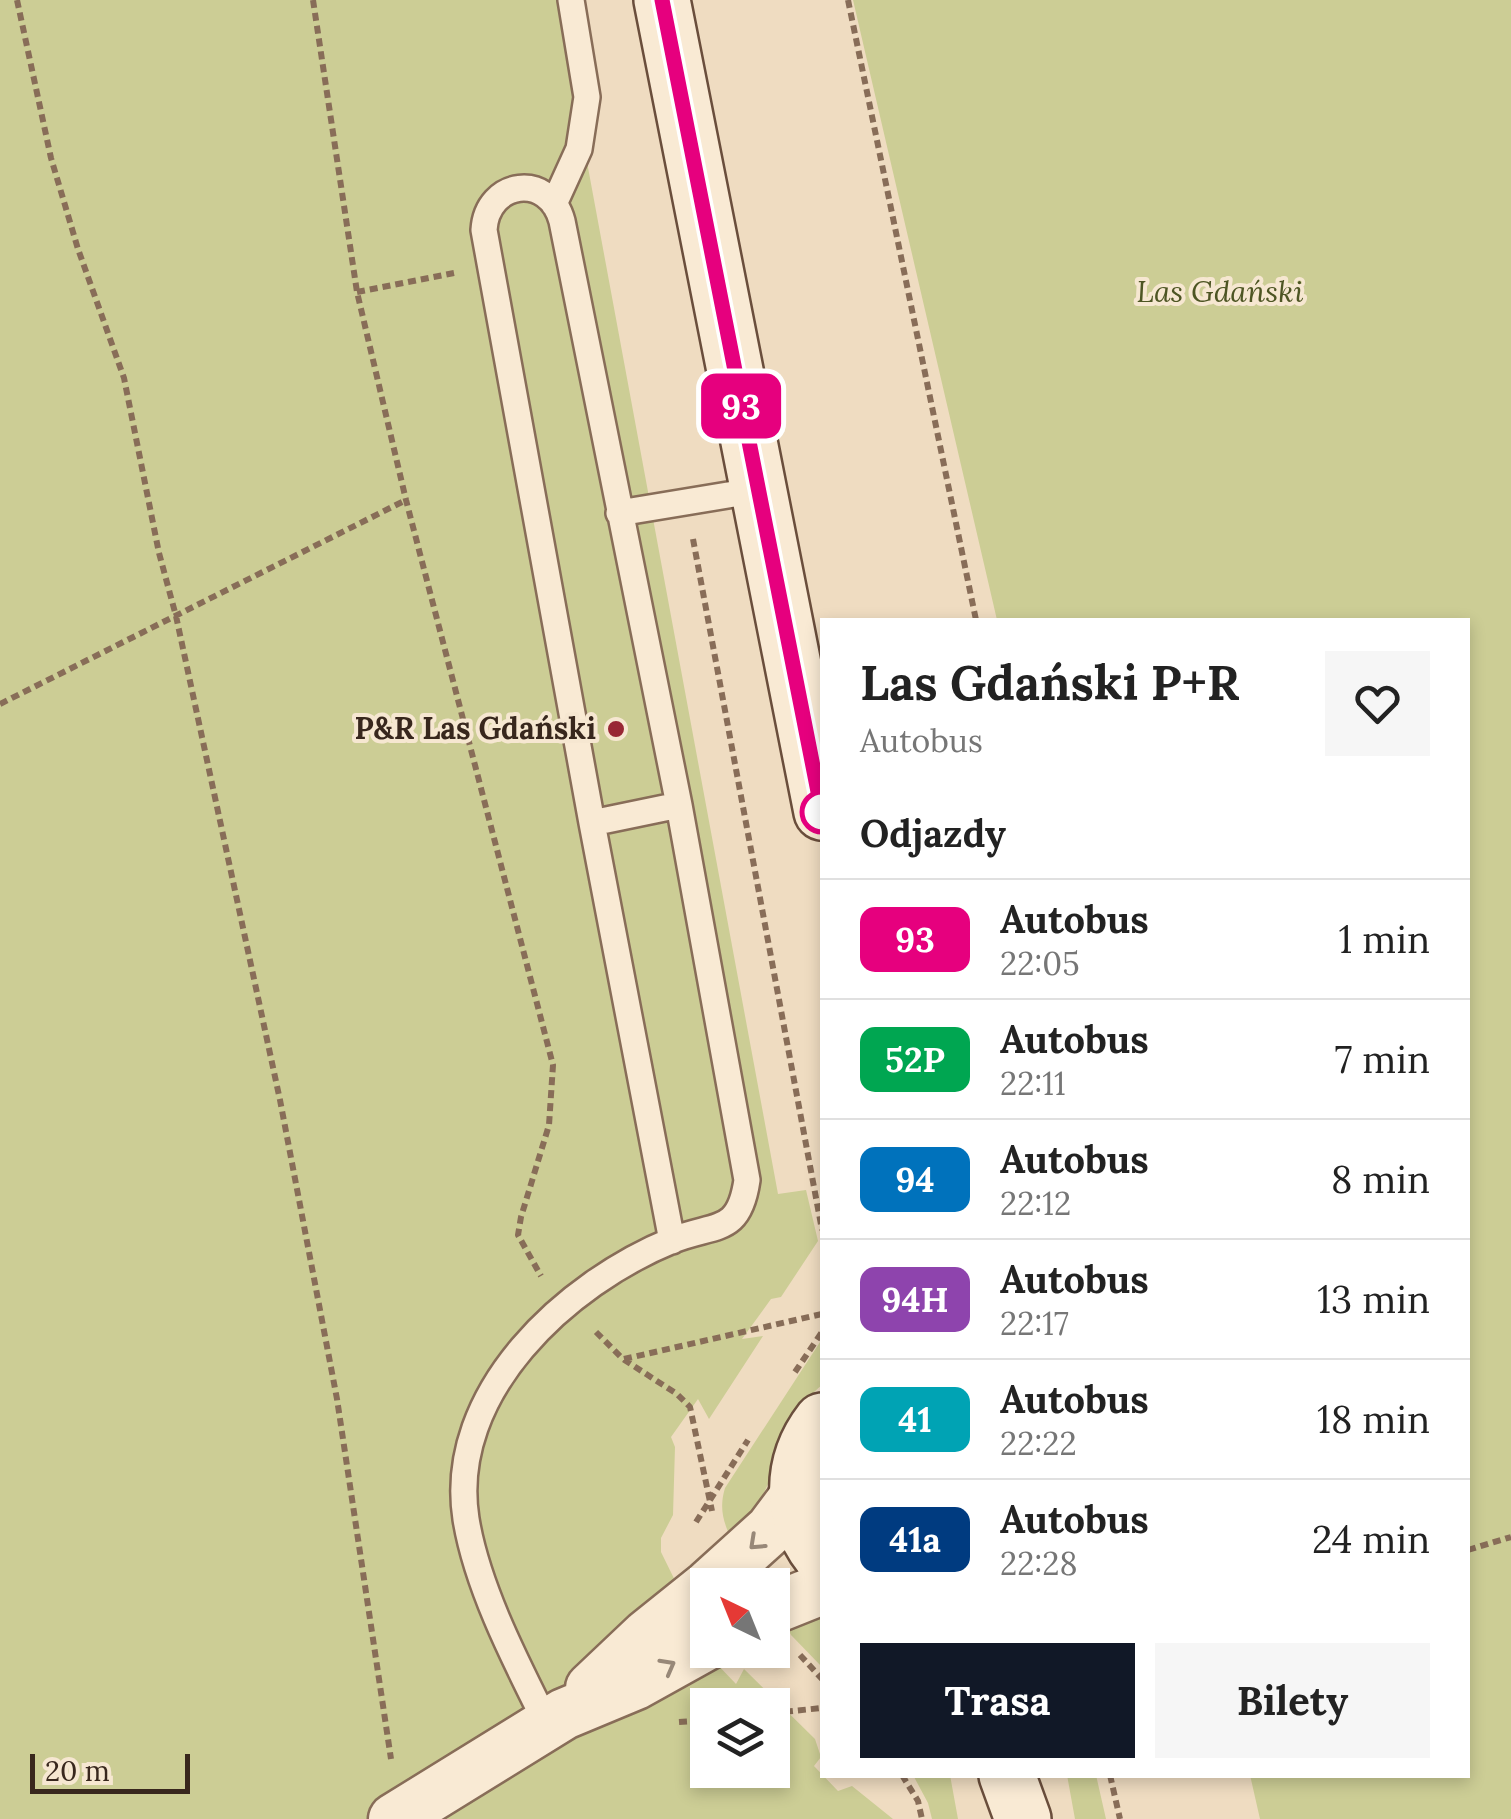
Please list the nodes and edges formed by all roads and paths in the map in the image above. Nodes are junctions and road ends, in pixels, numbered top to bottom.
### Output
1 (17, 0) edge
2 (314, 0) edge
3 (571, 0) edge
4 (662, 0) edge
5 (848, 0) edge
6 (554, 204) junction
7 (490, 265) junction
8 (357, 292) junction
9 (758, 490) junction
10 (406, 500) junction
11 (686, 503) junction
12 (619, 513) junction
13 (176, 616) junction
14 (976, 618) edge
15 (0, 704) edge
16 (820, 802) edge
17 (679, 805) junction
18 (592, 823) junction
19 (820, 1219) edge
20 (672, 1241) junction
21 (533, 1264) dead end
22 (820, 1314) edge
23 (598, 1333) dead end
24 (623, 1359) junction
25 (820, 1424) edge
26 (797, 1494) junction
27 (709, 1498) dead end
28 (1511, 1537) edge
29 (1470, 1549) edge
30 (820, 1554) edge
31 (728, 1568) edge
32 (820, 1590) edge
33 (690, 1601) edge
34 (790, 1602) edge
35 (690, 1654) edge
36 (820, 1708) edge
37 (790, 1711) edge
38 (555, 1719) junction
39 (391, 1760) dead end
40 (904, 1778) edge
41 (1008, 1778) edge
42 (1045, 1778) edge
43 (1111, 1778) edge
44 (394, 1819) edge
45 (922, 1819) edge
46 (1024, 1819) edge
47 (1049, 1819) edge
48 (1120, 1819) edge

1 - 13 path
2 - 8 path
3 - 6 lane
4 - 9 main road
5 - 14 path
6 - 7 lane
6 - 12 lane
7 - 8 path
7 - 18 lane
8 - 10 path
9 - 11 lane
9 - 16 main road
10 - 13 path
10 - 21 path
11 - 12 lane
11 - 19 path
12 - 17 lane
13 - 15 path
13 - 39 path
17 - 18 lane
17 - 20 lane
18 - 20 lane
20 - 38 lane
22 - 24 path
23 - 24 path
24 - 27 path
25 - 26 main road
26 - 30 main road
26 -> 31 street
28 - 29 path
32 - 34 street
33 - 38 street
38 -> 35 street
36 - 37 path
38 - 44 street
40 - 45 path
41 - 46 main road
42 - 47 main road
43 - 48 path

